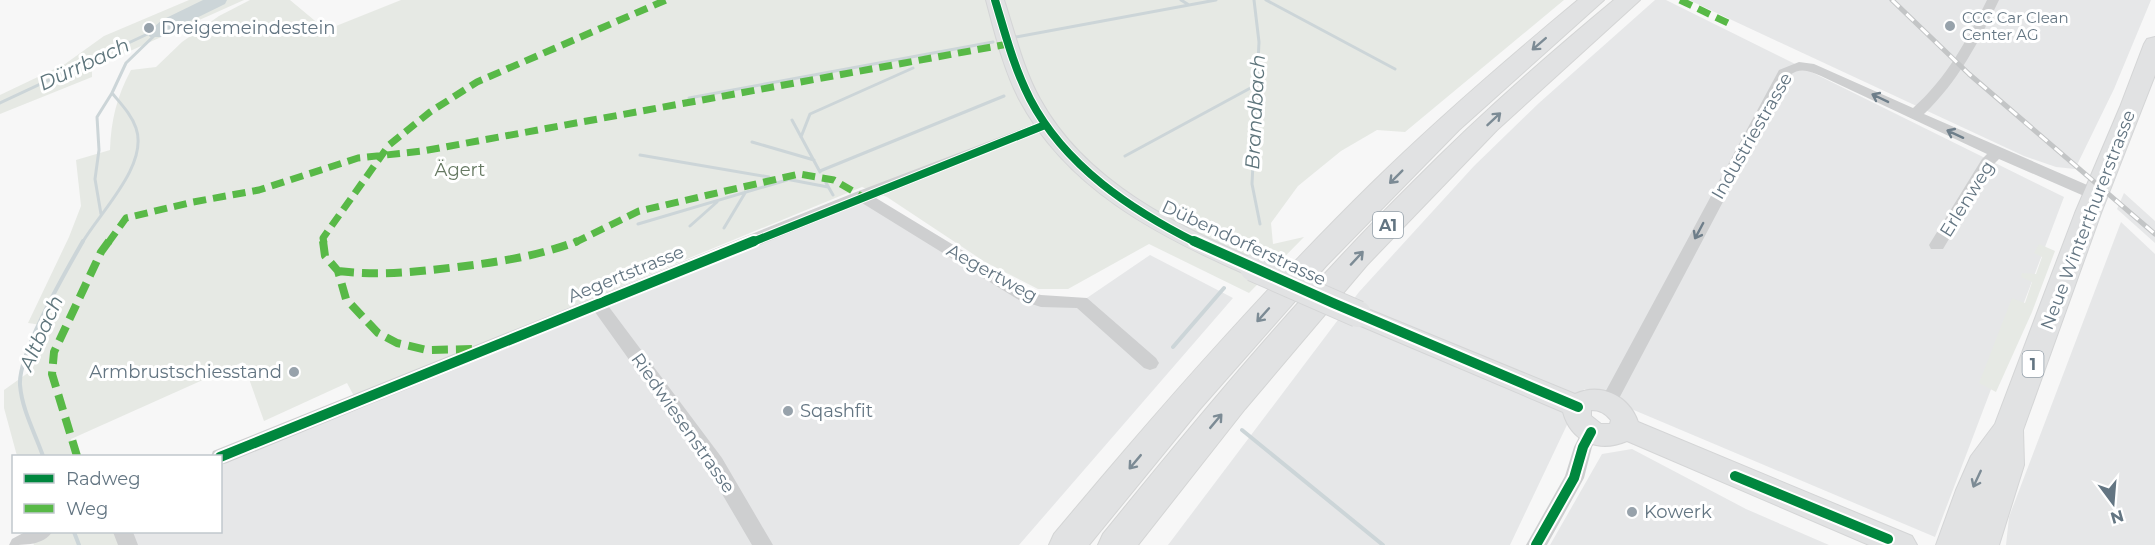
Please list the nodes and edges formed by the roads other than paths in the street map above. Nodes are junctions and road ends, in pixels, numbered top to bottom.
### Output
1 (995, 0) edge
2 (1592, 0) edge
3 (1628, 0) edge
4 (1993, 0) edge
5 (2155, 44) edge
6 (1914, 115) junction
7 (1045, 125) junction
8 (1996, 153) junction
9 (2096, 195) junction
10 (861, 196) junction
11 (1937, 245) dead end
12 (598, 304) junction
13 (1150, 363) dead end
14 (1608, 403) junction
15 (1578, 407) junction
16 (1624, 428) junction
17 (2008, 430) junction
18 (1591, 432) junction
19 (222, 456) edge
20 (39, 533) edge
21 (19, 545) edge
22 (763, 545) edge
23 (1067, 545) edge
24 (1116, 545) edge
25 (1536, 545) edge
26 (1902, 545) edge
27 (1953, 545) edge
28 (1982, 545) edge

1 - 7 street, Dübendorferstrasse
2 -> 23 highway, A1
24 -> 3 highway, A1
4 - 6 street
5 - 9 main road, Neue Winterthurerstrasse / 1
8 -> 6 street, Industriestrasse
6 -> 14 street, Industriestrasse
7 - 10 street, Aegertstrasse
7 - 15 street, Dübendorferstrasse, bridge
8 - 9 street, Industriestrasse
8 - 11 street, Erlenweg
9 - 17 main road, Neue Winterthurerstrasse / 1
10 - 12 street, Aegertstrasse
10 - 13 street, Aegertweg
12 - 19 street, Aegertstrasse
12 - 22 street, Riedwiesenstrasse
14 - 15 street
14 - 16 street
15 - 18 street
16 - 18 street
16 - 26 street
17 -> 27 main road, Neue Winterthurerstrasse / 1
17 - 28 main road, Neue Winterthurerstrasse / 1
18 - 25 street
20 - 21 street

